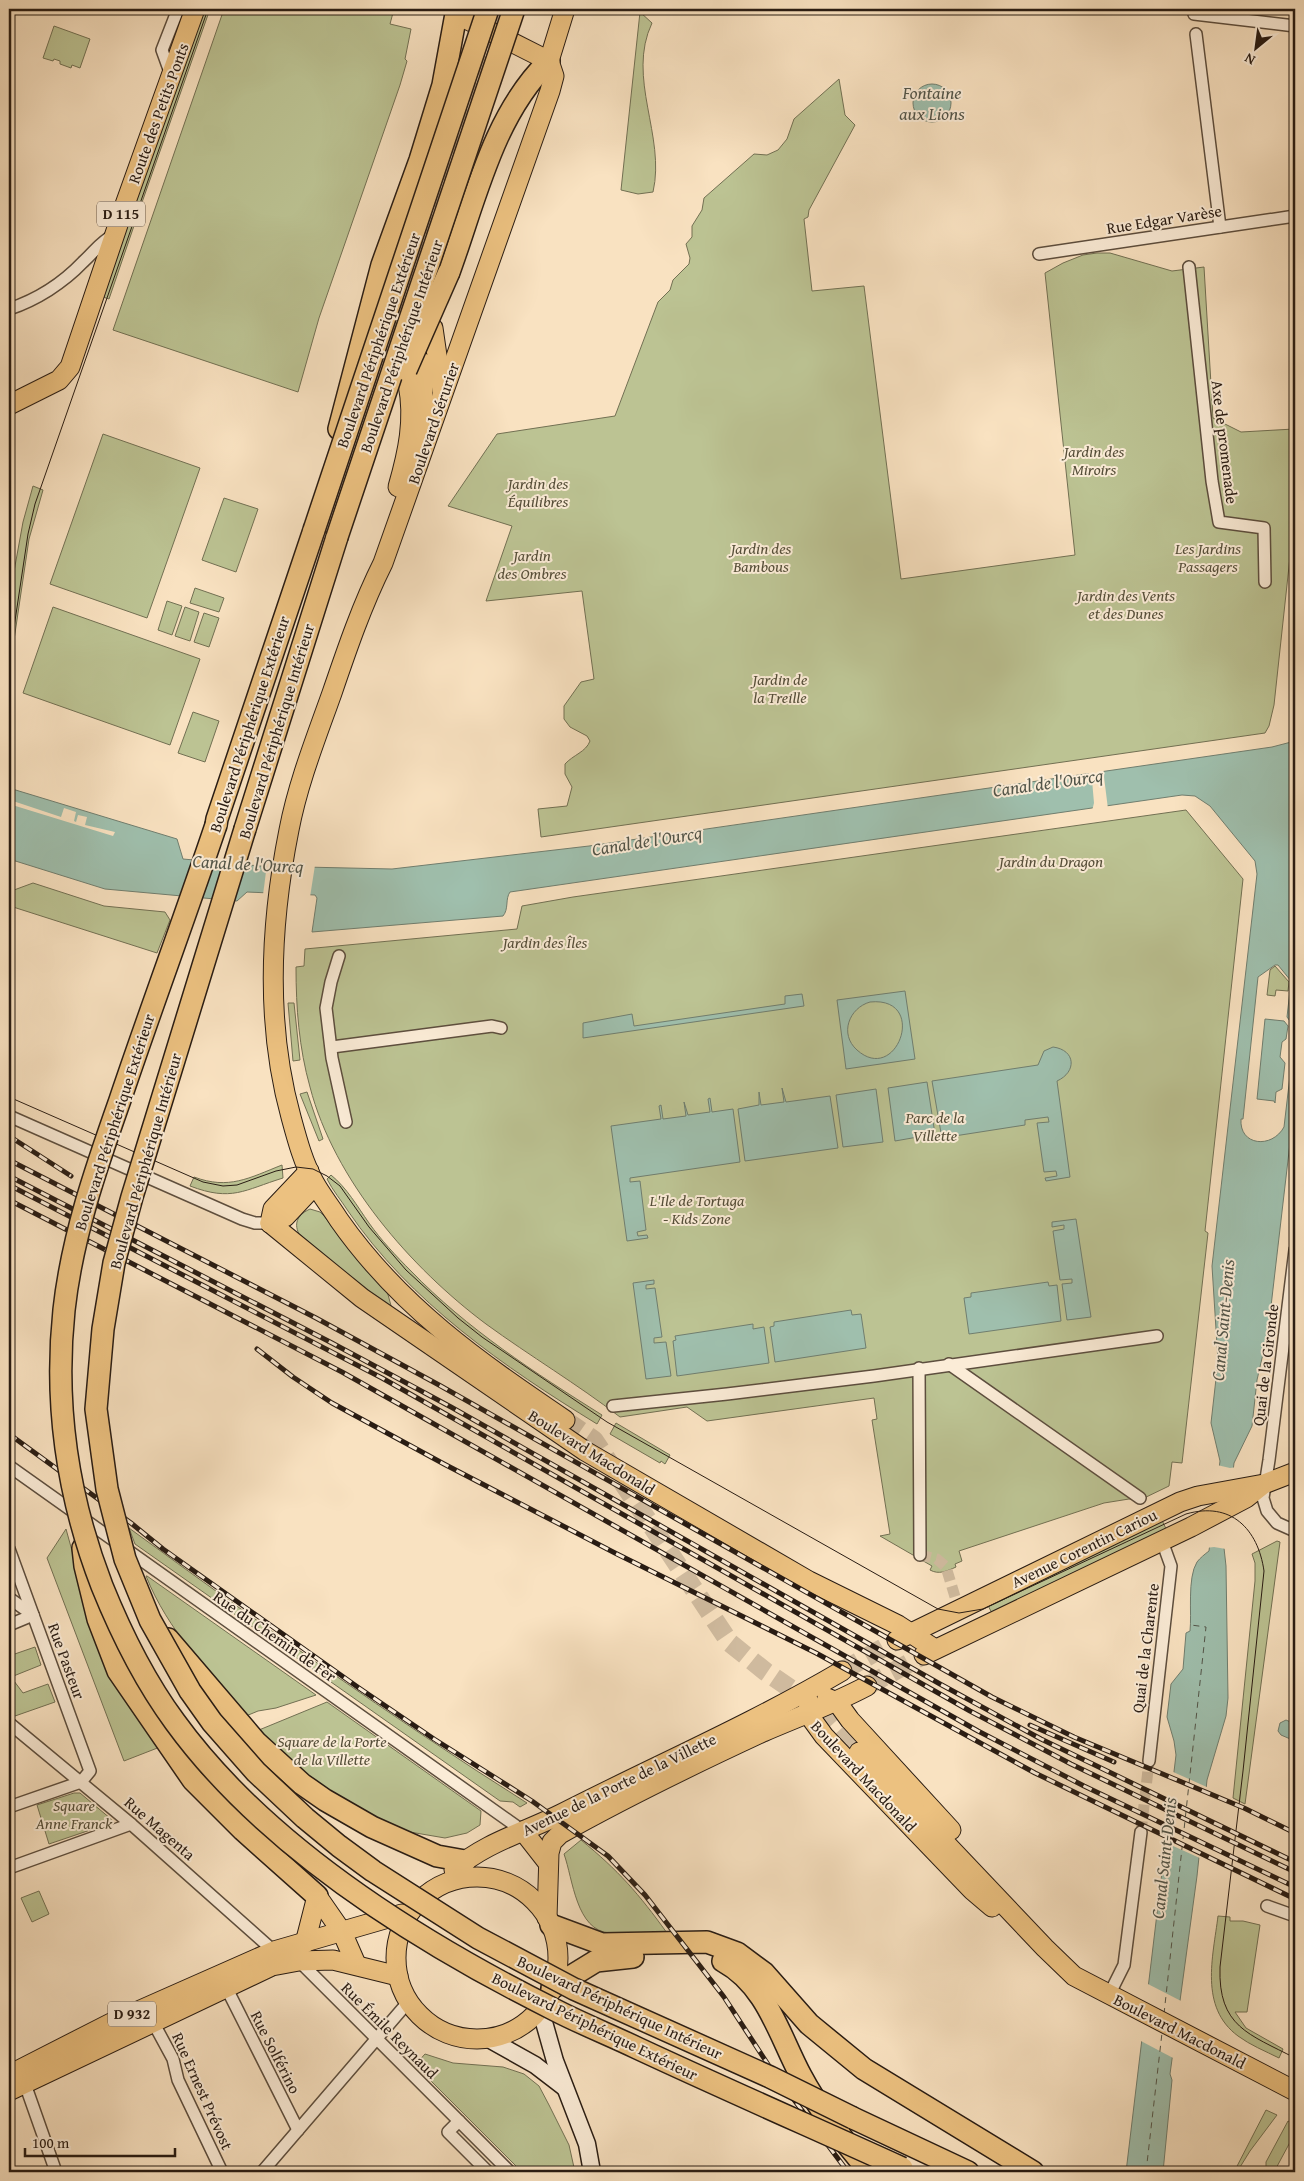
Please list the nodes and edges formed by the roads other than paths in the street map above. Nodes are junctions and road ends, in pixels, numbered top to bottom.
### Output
1 (178, 9) edge
2 (195, 9) edge
3 (488, 9) edge
4 (514, 9) edge
5 (565, 9) edge
6 (1194, 9) edge
7 (457, 11) edge
8 (1295, 26) edge
9 (1196, 34) dead end
10 (468, 35) dead end
11 (549, 62) junction
12 (171, 76) junction
13 (1295, 216) edge
14 (1220, 227) junction
15 (114, 234) junction
16 (1038, 254) dead end
17 (1189, 267) dead end
18 (9, 309) edge
19 (433, 328) dead end
20 (72, 358) junction
21 (423, 363) dead end
22 (408, 384) dead end
23 (9, 394) edge
24 (442, 396) junction
25 (9, 405) edge
26 (333, 474) junction
27 (357, 477) junction
28 (389, 520) junction
29 (1265, 582) dead end
30 (366, 598) junction
31 (288, 836) joint
32 (338, 956) dead end
33 (501, 1028) dead end
34 (332, 1048) junction
35 (9, 1116) edge
36 (346, 1122) dead end
37 (312, 1178) junction
38 (270, 1223) junction
39 (1295, 1252) edge
40 (1157, 1336) dead end
41 (947, 1367) junction
42 (919, 1368) junction
43 (613, 1406) dead end
44 (564, 1420) tunnel mouth
45 (9, 1466) edge
46 (1295, 1472) edge
47 (1264, 1484) junction
48 (1204, 1494) junction
49 (1140, 1498) dead end
50 (1231, 1506) junction
51 (80, 1521) junction
52 (1295, 1531) edge
53 (1162, 1541) junction
54 (9, 1549) edge
55 (920, 1555) dead end
56 (135, 1586) junction
57 (9, 1598) edge
58 (33, 1615) junction
59 (9, 1624) edge
60 (904, 1636) junction
61 (929, 1652) joint
62 (842, 1671) tunnel mouth
63 (867, 1686) tunnel mouth
64 (810, 1690) junction
65 (837, 1702) junction
66 (808, 1714) junction
67 (9, 1723) edge
68 (761, 1724) junction
69 (857, 1727) junction
70 (835, 1748) junction
71 (859, 1752) tunnel mouth
72 (1148, 1760) tunnel mouth
73 (81, 1782) junction
74 (9, 1807) edge
75 (132, 1824) junction
76 (523, 1831) junction
77 (1141, 1832) tunnel mouth
78 (465, 1860) junction
79 (548, 1863) junction
80 (9, 1868) edge
81 (435, 1888) junction
82 (316, 1896) junction
83 (548, 1897) junction
84 (1267, 1906) dead end
85 (410, 1912) junction
86 (1295, 1916) edge
87 (549, 1922) junction
88 (342, 1932) junction
89 (305, 1943) junction
90 (1045, 1948) junction
91 (275, 1958) junction
92 (356, 1964) junction
93 (398, 1976) junction
94 (226, 1987) junction
95 (552, 1988) junction
96 (1109, 1995) junction
97 (409, 2001) junction
98 (540, 2008) junction
99 (153, 2022) junction
100 (809, 2024) junction
101 (487, 2038) junction
102 (376, 2039) junction
103 (784, 2040) junction
104 (14, 2083) edge
105 (565, 2088) junction
106 (1295, 2091) edge
107 (459, 2121) junction
108 (298, 2130) junction
109 (907, 2170) edge
110 (56, 2172) edge
111 (222, 2172) edge
112 (262, 2172) edge
113 (488, 2172) edge
114 (510, 2172) edge
115 (592, 2172) edge
116 (870, 2172) edge
117 (968, 2172) edge
118 (1033, 2172) edge

1 - 12 street
2 - 12 main road, Route des Petits Ponts / D 115
3 - 26 highway, Boulevard Périphérique Extérieur, bridge
4 - 27 highway, Boulevard Périphérique Intérieur, bridge
5 - 11 main road, Boulevard Sérurier
6 - 8 street
7 - 10 main road
7 - 11 main road
7 - 26 highway, bridge
9 - 14 street
11 - 24 main road, Boulevard Sérurier
11 - 27 highway, bridge
12 - 15 main road, Route des Petits Ponts / D 115
13 - 14 street, Rue Edgar Varèse
14 - 16 street, Rue Edgar Varèse
15 - 18 street
15 - 20 main road, Route des Petits Ponts / D 115
17 - 29 street, Axe de promenade
19 - 24 main road
20 - 23 main road
20 - 25 main road, D 115
21 - 28 main road
22 - 28 main road
24 - 30 main road, Boulevard Sérurier
26 - 51 highway, Boulevard Périphérique Extérieur, bridge
27 - 56 highway, Boulevard Périphérique Intérieur, bridge
28 - 30 main road
30 - 31 main road, Boulevard Sérurier
31 - 37 main road, Boulevard Macdonald
32 - 34 street
33 - 34 street
34 - 36 street
35 - 38 street
37 - 38 main road
37 - 44 main road, Boulevard Macdonald
38 - 60 main road, Boulevard Macdonald
39 - 47 street, Quai de la Gironde
40 - 41 street
41 - 42 street
41 - 49 street
42 - 43 street
42 - 55 street
45 - 76 street, Rue du Chemin de Fer
46 - 47 main road, Avenue Corentin Cariou
47 - 48 main road, Avenue Corentin Cariou
47 - 50 main road, Avenue Corentin Cariou
47 - 52 street, Quai de la Gironde
48 - 50 street
48 - 60 main road, Avenue Corentin Cariou
50 - 53 main road, Avenue Corentin Cariou
51 - 82 highway, bridge
51 - 109 highway, Boulevard Périphérique Extérieur, bridge
53 - 61 main road, Avenue Corentin Cariou
53 - 72 street, Quai de la Charente
54 - 58 street, Rue Pasteur
56 - 78 highway, bridge
56 - 117 highway, Boulevard Périphérique Intérieur, bridge
57 - 58 street
58 - 59 street
58 - 73 street, Rue Pasteur
60 - 61 main road, Boulevard Macdonald
62 - 64 main road
63 - 65 main road
64 - 65 main road, Boulevard Macdonald
64 - 66 main road, Boulevard Macdonald
64 - 68 main road, Avenue de la Porte de la Villette
65 - 66 main road, Avenue de la Porte de la Villette
65 - 69 main road, Boulevard Macdonald
66 - 68 main road, Avenue de la Porte de la Villette
66 - 70 main road, Boulevard Macdonald
67 - 73 street, Rue Magenta
68 - 76 main road, Avenue de la Porte de la Villette
68 - 79 main road, Avenue de la Porte de la Villette
69 - 70 main road
69 - 90 main road, Boulevard Macdonald
70 - 90 main road, Boulevard Macdonald
71 - 90 main road, Boulevard Macdonald
73 - 74 street
73 - 75 street, Rue Magenta
75 - 80 street
75 - 91 street, Rue Magenta
76 - 78 main road, Avenue de la Porte de la Villette
76 - 79 main road
77 - 96 street
78 - 81 main road, Avenue de la Porte de la Villette
78 - 83 main road
79 - 83 main road, Avenue de la Porte de la Villette
81 - 85 main road
81 - 87 main road
82 - 88 main road
82 - 89 main road
83 - 87 main road, Avenue de la Porte de la Villette
84 - 86 street
85 - 88 main road
85 - 93 main road
87 - 95 main road
87 - 100 highway
88 - 89 main road
88 - 92 main road
89 - 91 main road
90 - 96 main road, Boulevard Macdonald
91 - 92 main road
91 - 94 main road, D 932
91 - 102 street, Rue Émile Reynaud
91 - 104 main road, D 932
92 - 93 main road
93 - 97 main road
94 - 99 main road, D 932
94 - 108 street, Rue Solférino
95 - 98 main road
95 - 103 highway
96 - 106 main road, Boulevard Macdonald
97 - 101 main road
97 - 102 street
98 - 101 main road
98 - 105 main road
99 - 104 main road, D 932
99 - 111 street, Rue Ernest Prévost
100 - 103 highway
100 - 118 highway
101 - 105 main road
102 - 107 street, Rue Émile Reynaud
102 - 108 street
103 - 116 highway
104 - 110 street
105 - 115 main road
107 - 113 street
107 - 114 street, Rue Émile Reynaud
108 - 112 street

